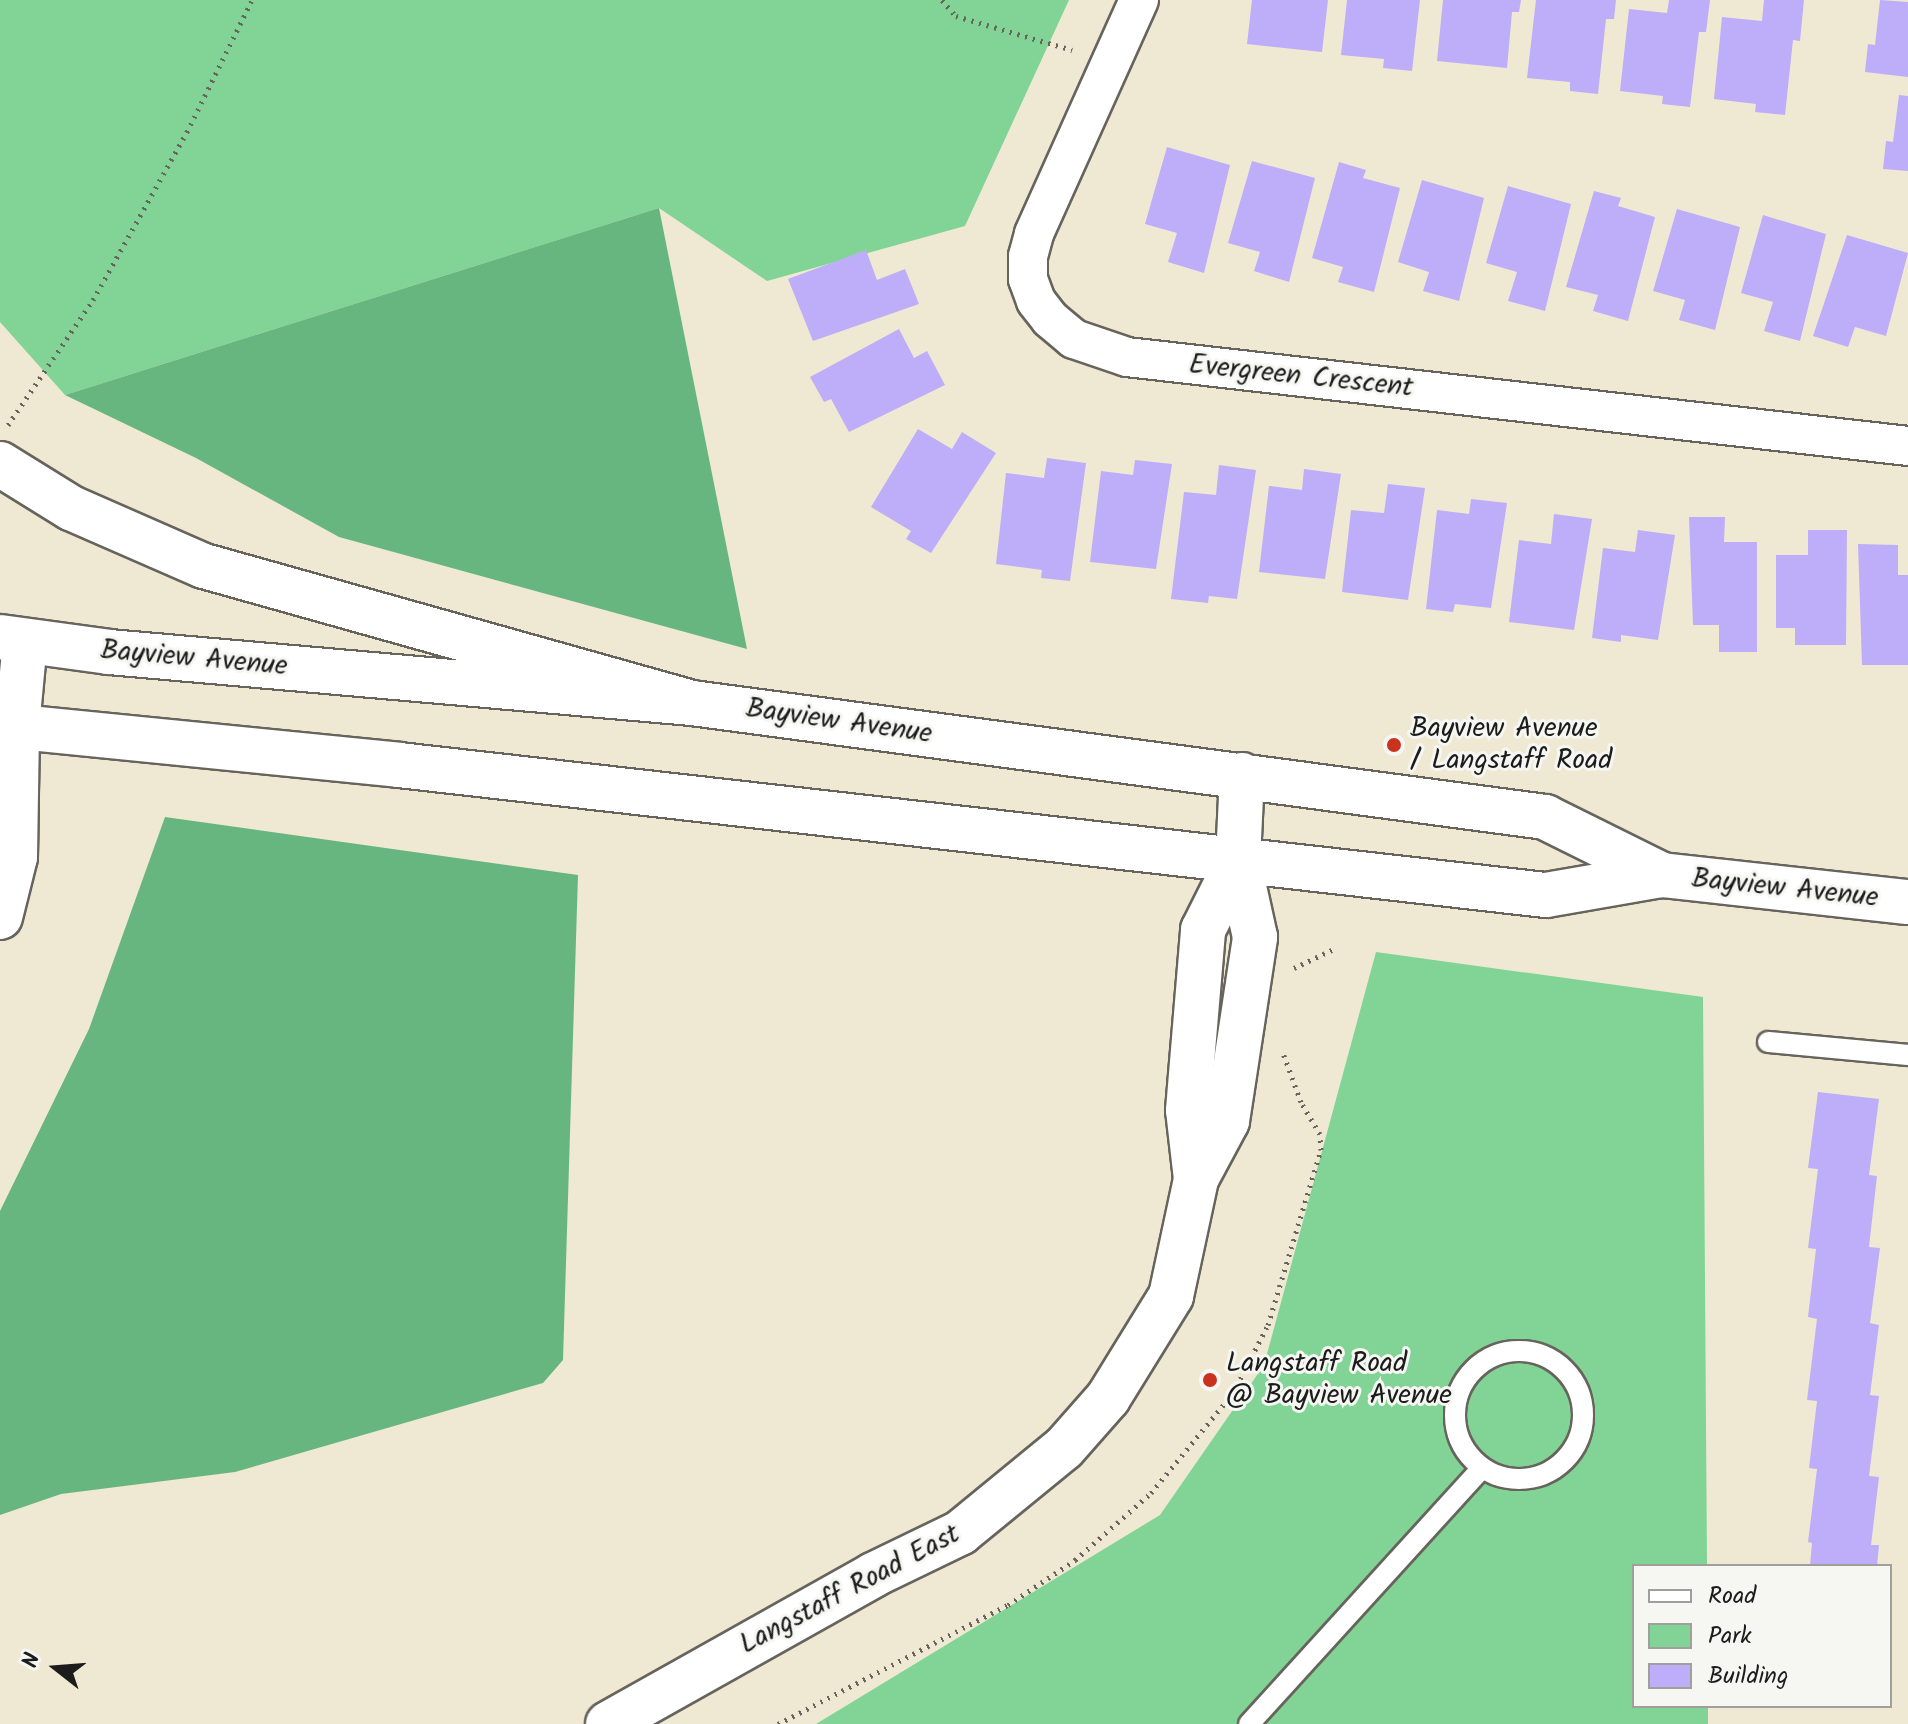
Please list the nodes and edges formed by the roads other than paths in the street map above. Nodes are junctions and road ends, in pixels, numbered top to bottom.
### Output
1 (1139, 0) edge
2 (1908, 446) edge
3 (0, 464) edge
4 (13, 639) edge
5 (692, 703) junction
6 (8, 725) edge
7 (1242, 775) junction
8 (1238, 860) junction
9 (1662, 875) junction
10 (1908, 902) edge
11 (0, 917) edge
12 (1768, 1042) dead end
13 (1908, 1055) edge
14 (1482, 1468) junction
15 (608, 1724) edge
16 (1249, 1724) edge

1 - 2 street, Evergreen Crescent
3 - 5 main road
4 - 5 main road, Bayview Avenue
4 - 6 main road
5 - 7 main road, Bayview Avenue
6 - 8 main road, Bayview Avenue
6 - 11 main road
7 - 8 main road, Langstaff Road East
7 - 9 main road, Bayview Avenue
8 - 9 main road, Bayview Avenue
8 - 15 main road, Langstaff Road East
9 - 10 main road, Bayview Avenue
12 - 13 lane
14 - 14 lane
14 - 16 lane

